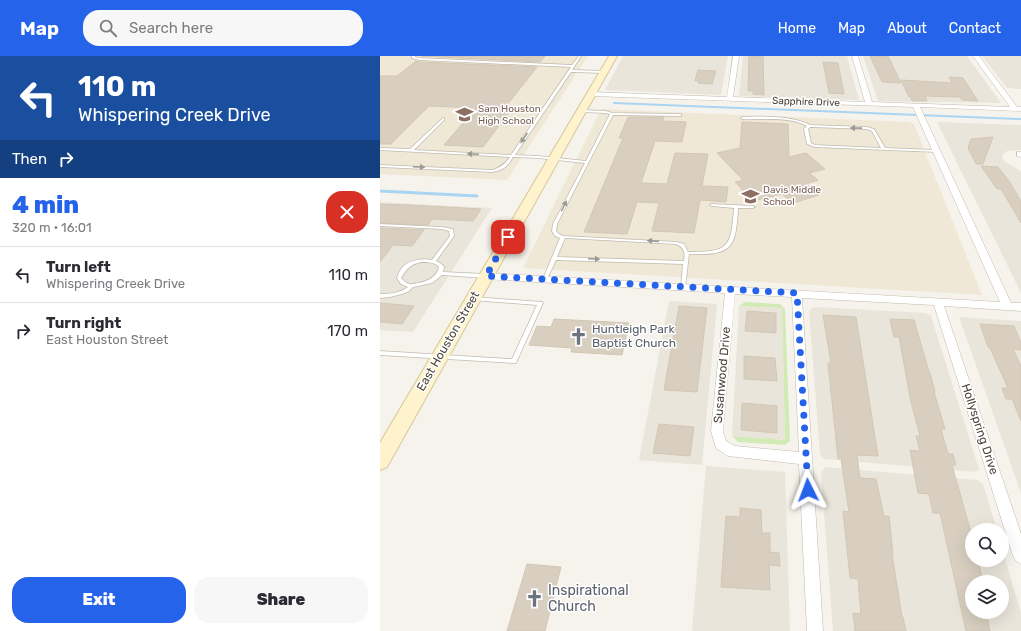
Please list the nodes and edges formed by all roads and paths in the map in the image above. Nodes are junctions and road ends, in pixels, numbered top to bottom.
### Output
1 (414, 56) edge
2 (580, 56) edge
3 (613, 56) edge
4 (736, 56) edge
5 (855, 56) edge
6 (976, 56) edge
7 (573, 66) junction
8 (570, 71) junction
9 (604, 72) junction
10 (591, 94) junction
11 (730, 99) junction
12 (869, 104) junction
13 (1018, 109) edge
14 (582, 111) junction
15 (919, 112) junction
16 (612, 114) junction
17 (680, 115) dead end
18 (742, 118) dead end
19 (443, 119) dead end
20 (809, 126) junction
21 (380, 149) edge
22 (884, 149) junction
23 (410, 151) junction
24 (937, 151) junction
25 (512, 156) junction
26 (553, 159) junction
27 (587, 162) junction
28 (380, 166) edge
29 (712, 205) dead end
30 (736, 207) junction
31 (753, 207) dead end
32 (380, 225) edge
33 (563, 237) junction
34 (687, 253) junction
35 (555, 258) junction
36 (434, 260) junction
37 (686, 263) junction
38 (440, 273) junction
39 (486, 276) junction
40 (546, 279) junction
41 (412, 286) junction
42 (683, 287) junction
43 (730, 289) junction
44 (797, 293) junction
45 (380, 296) edge
46 (472, 299) junction
47 (938, 302) junction
48 (1007, 306) junction
49 (1021, 307) edge
50 (380, 353) edge
51 (439, 357) junction
52 (806, 459) junction
53 (380, 461) edge
54 (1021, 556) edge
55 (815, 631) edge

1 - 7 lane
2 - 7 lane
3 - 9 main road, East Houston Street
4 - 11 street
5 - 12 street
6 - 13 street
7 - 8 lane
8 - 9 lane
8 -> 25 lane
9 - 10 main road, East Houston Street
10 - 11 street, Sapphire Drive
10 - 14 main road, East Houston Street
11 - 12 street, Sapphire Drive
12 - 15 street, Sapphire Drive
13 - 15 street, Sapphire Drive
14 - 16 lane
14 - 26 main road, East Houston Street
15 - 24 street
16 - 17 lane
16 - 27 lane
18 - 20 lane
19 - 23 lane
22 -> 20 lane
20 - 22 lane
21 - 23 lane
22 - 24 lane
25 -> 23 lane
24 - 48 street
25 - 26 lane
28 -> 25 lane
26 - 27 lane
26 - 39 main road, East Houston Street
33 -> 27 lane
29 - 30 lane
30 - 31 lane
30 - 34 lane
32 - 36 lane
34 -> 33 lane
33 - 35 lane
34 - 37 lane
35 -> 37 lane
35 - 40 lane
36 - 38 lane
36 - 41 lane
37 - 42 lane
38 - 39 lane
38 - 41 lane
39 - 40 street
39 - 46 main road, East Houston Street
40 - 42 street
41 - 45 lane
42 - 43 street
43 - 44 street
43 - 52 street, Susanwood Drive
44 - 47 street
44 - 52 street
46 - 51 main road, East Houston Street
46 - 51 lane
47 - 48 street
47 - 54 street, Hollyspring Drive
48 - 49 street
50 - 51 lane
51 - 53 main road, East Houston Street
52 - 55 street

